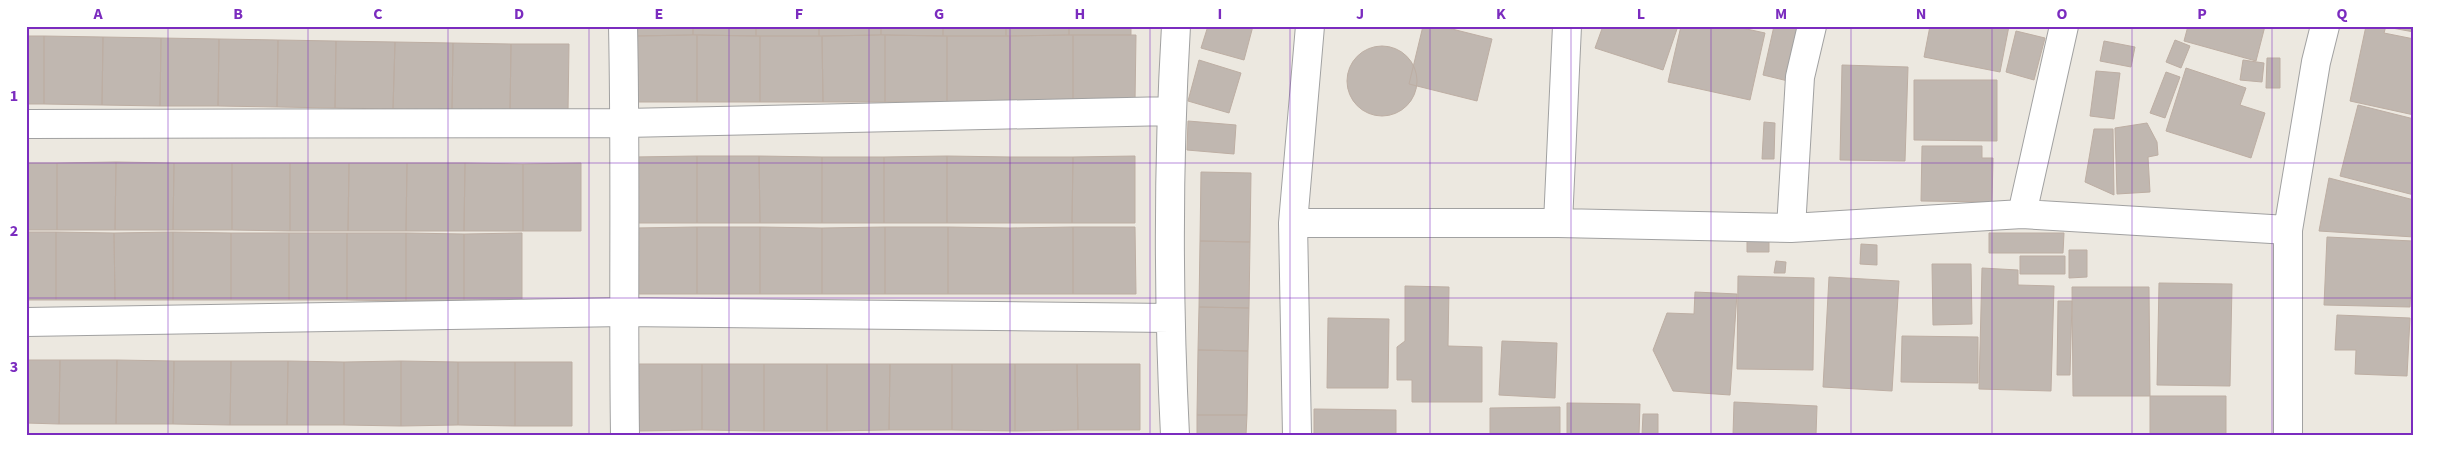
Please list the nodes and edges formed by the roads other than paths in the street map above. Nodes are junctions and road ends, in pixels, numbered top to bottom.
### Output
1 (622, 26) edge
2 (1176, 26) edge
3 (1310, 26) edge
4 (1567, 26) edge
5 (1812, 26) edge
6 (2064, 26) edge
7 (2325, 26) edge
8 (1171, 111) junction
9 (625, 123) junction
10 (26, 124) edge
11 (2022, 214) junction
12 (1293, 223) junction
13 (1558, 223) junction
14 (1791, 228) junction
15 (2288, 230) junction
16 (623, 312) junction
17 (1169, 318) junction
18 (26, 322) edge
19 (625, 435) edge
20 (1175, 435) edge
21 (1297, 435) edge
22 (2288, 435) edge

1 - 9 street
2 - 8 street
3 - 12 street
4 - 13 street
5 - 14 street
6 - 11 street
7 - 15 street
8 - 9 street
8 - 17 street
9 - 10 street
9 - 16 street
11 - 14 street
11 - 15 street
12 - 13 street
12 - 21 street
13 - 14 street
15 - 22 street
16 - 17 street
16 - 18 street
16 - 19 street
17 - 20 street

